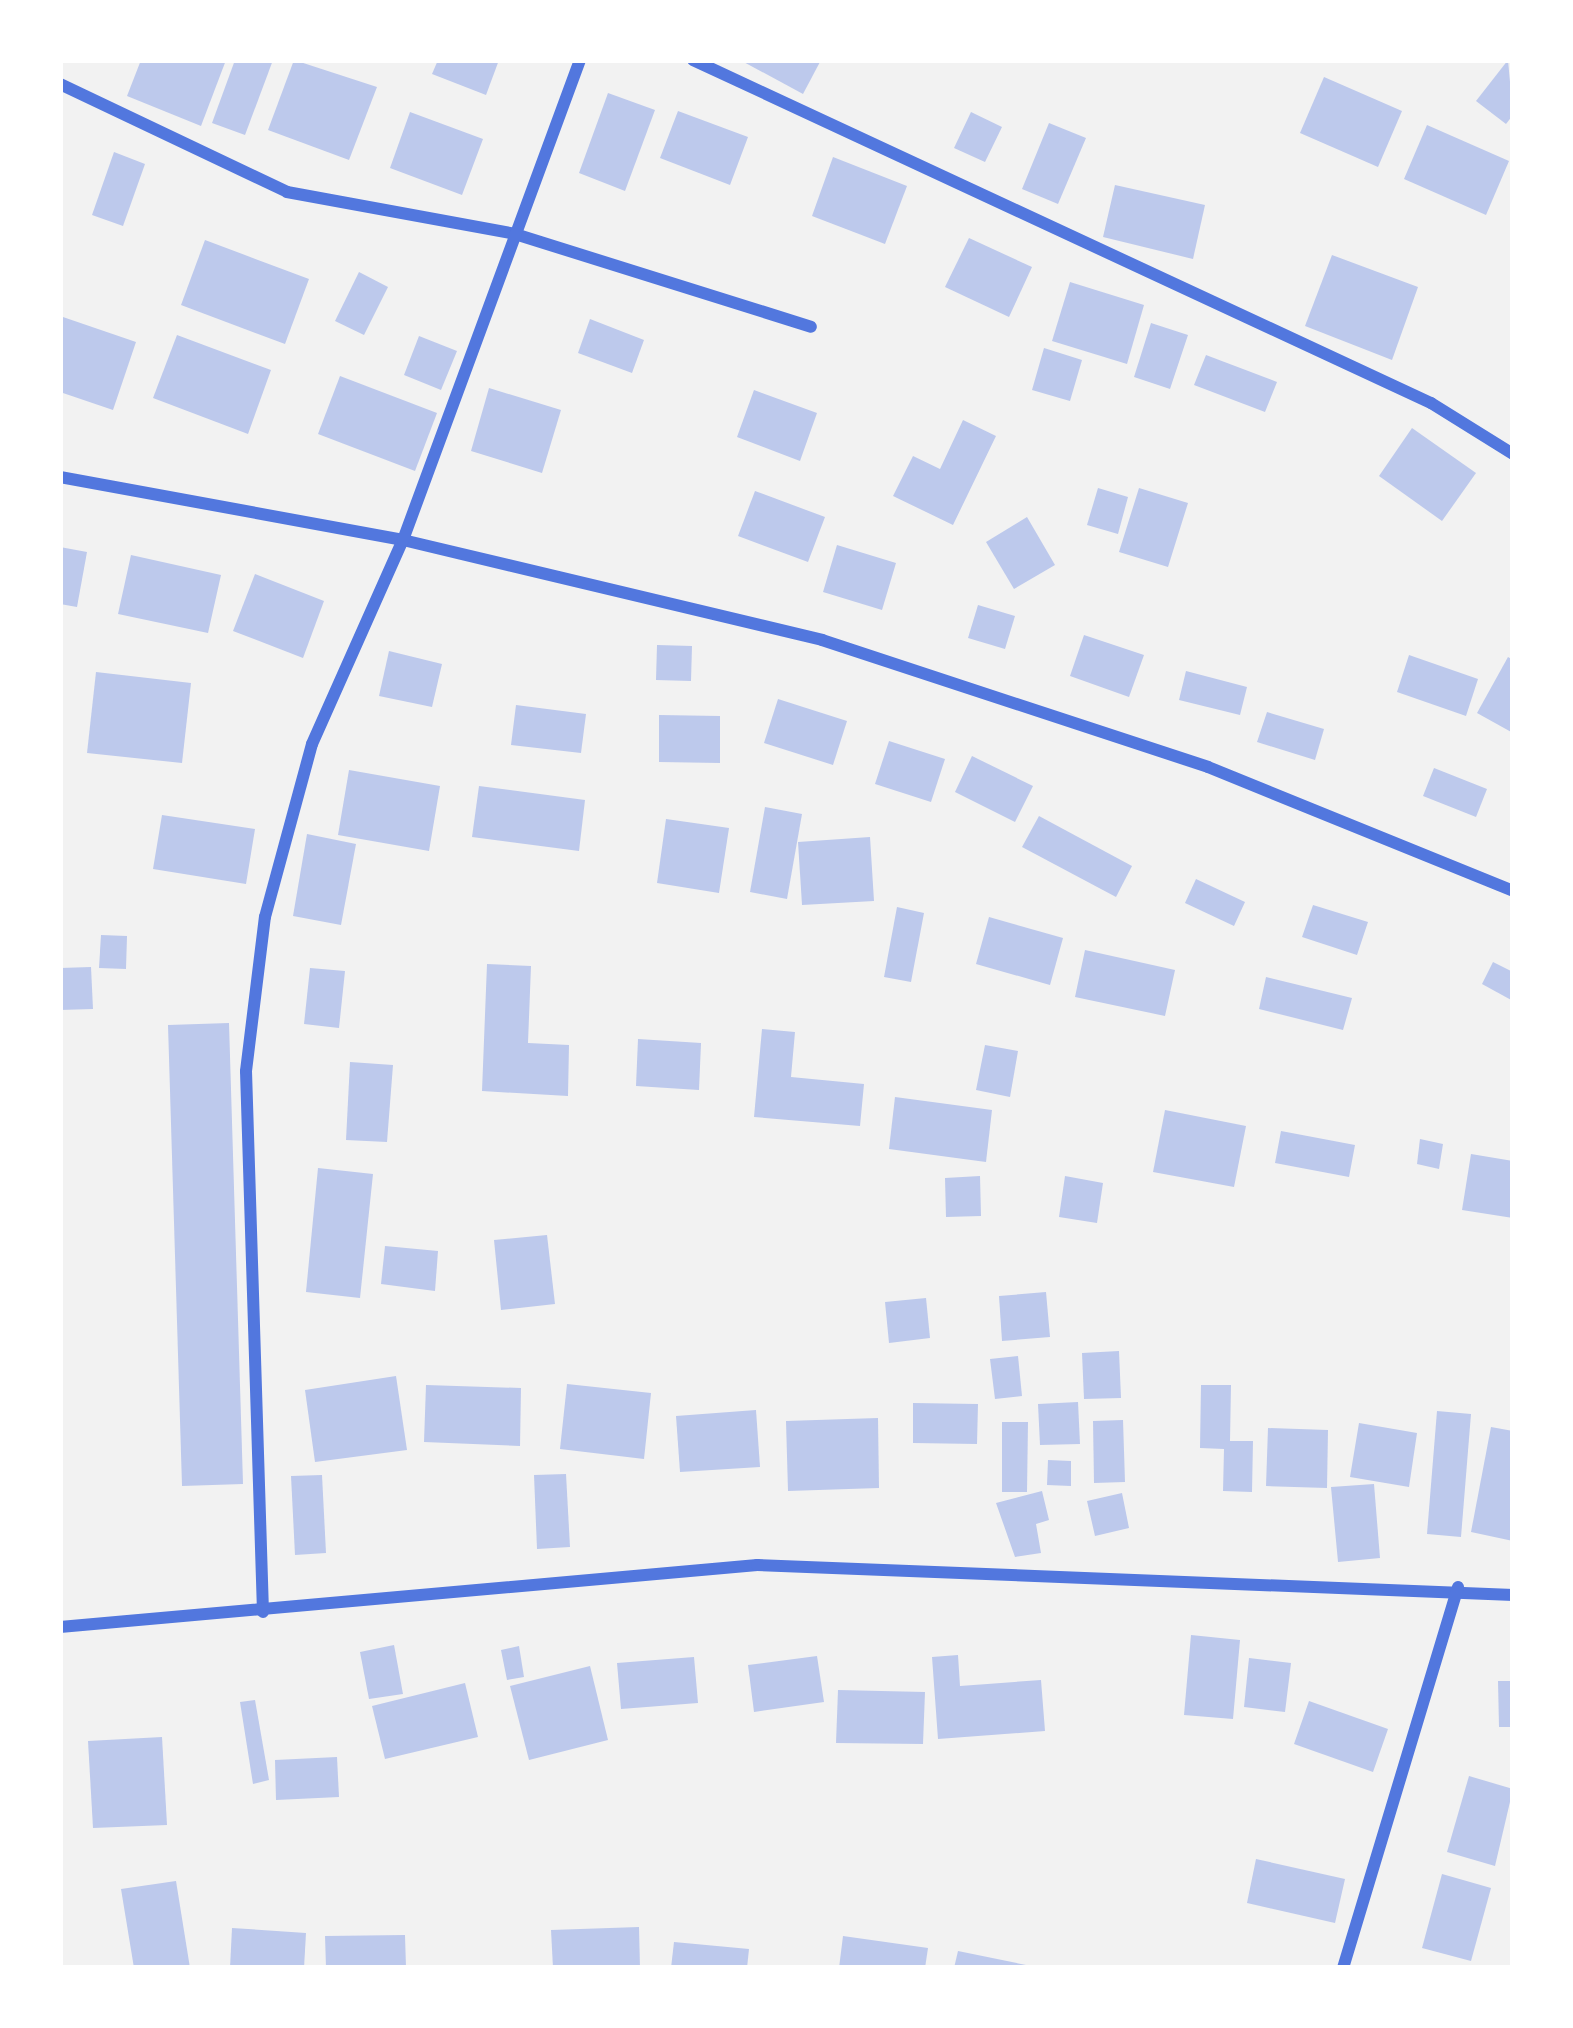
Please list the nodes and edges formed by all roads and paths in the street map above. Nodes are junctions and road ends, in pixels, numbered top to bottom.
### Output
1 (580, 60) edge
2 (694, 60) edge
3 (60, 85) edge
4 (515, 234) junction
5 (812, 327) dead end
6 (1513, 454) edge
7 (60, 476) edge
8 (404, 540) junction
9 (1513, 891) edge
10 (1458, 1587) junction
11 (1513, 1595) edge
12 (263, 1612) junction
13 (60, 1628) edge
14 (1342, 1968) edge

1 - 4 street
2 - 6 street
3 - 4 street
4 - 5 street
4 - 8 street
7 - 8 street
8 - 9 street
8 - 12 street
10 - 11 street
10 - 12 street
10 - 14 street
12 - 13 street

